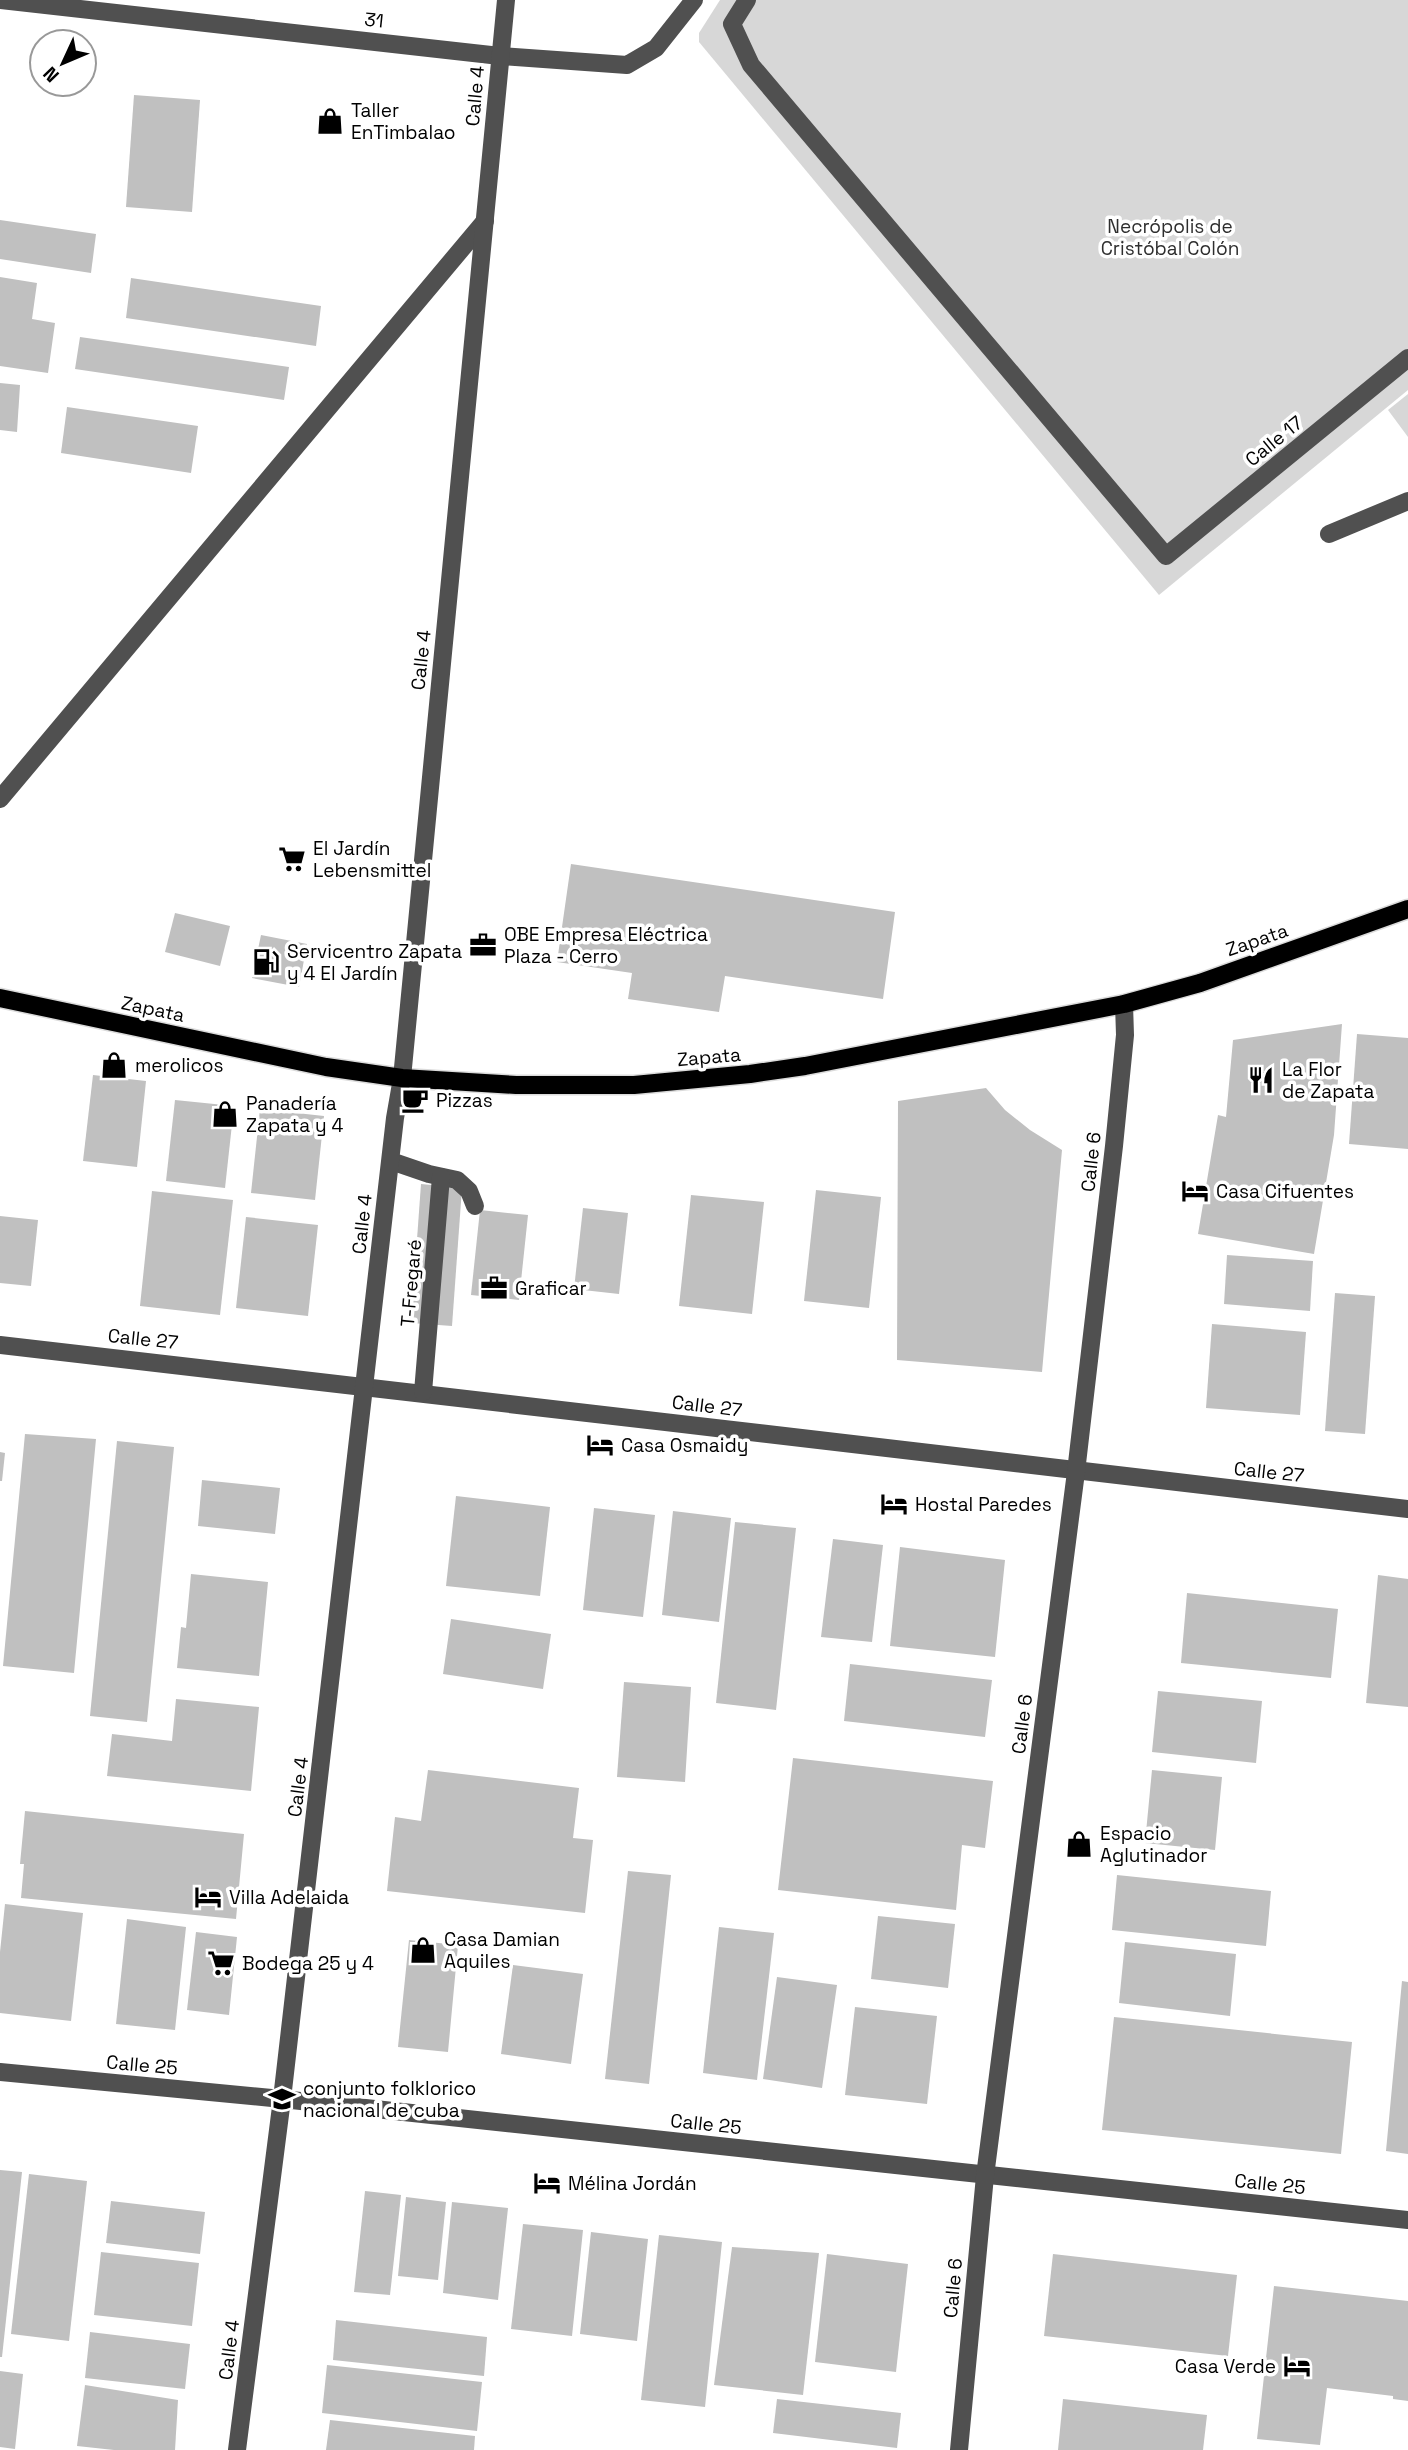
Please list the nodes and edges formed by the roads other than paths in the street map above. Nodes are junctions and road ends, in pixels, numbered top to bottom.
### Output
1 (0, 0) edge
2 (506, 0) edge
3 (694, 0) edge
4 (747, 0) edge
5 (500, 56) junction
6 (485, 221) junction
7 (1408, 358) edge
8 (1408, 500) edge
9 (1329, 534) dead end
10 (0, 799) edge
11 (1408, 909) edge
12 (0, 998) edge
13 (1124, 1004) junction
14 (402, 1078) junction
15 (391, 1161) junction
16 (441, 1177) junction
17 (475, 1206) dead end
18 (0, 1345) edge
19 (366, 1385) junction
20 (423, 1392) junction
21 (1076, 1472) junction
22 (1408, 1509) edge
23 (0, 2073) edge
24 (282, 2099) junction
25 (985, 2176) junction
26 (1408, 2220) edge
27 (237, 2450) edge
28 (959, 2450) edge

1 - 5 street, 31
2 - 5 street, Calle 4
3 - 5 street, 31
4 - 7 street, Calle 17
5 - 6 street, Calle 4
6 - 10 street
6 - 14 street, Calle 4
8 - 9 street
11 - 13 main road, Zapata
12 - 14 main road, Zapata
13 - 14 main road, Zapata
13 - 21 street, Calle 6
14 - 15 street, Calle 4
15 - 16 street
15 - 19 street, Calle 4
16 - 17 street
16 - 20 street, T-Fregaré
18 - 19 street, Calle 27
19 - 20 street, Calle 27
19 - 24 street, Calle 4
20 - 21 street, Calle 27
21 - 22 street, Calle 27
21 - 25 street, Calle 6
23 - 24 street, Calle 25
24 - 25 street, Calle 25
24 - 27 street, Calle 4
25 - 26 street, Calle 25
25 - 28 street, Calle 6

